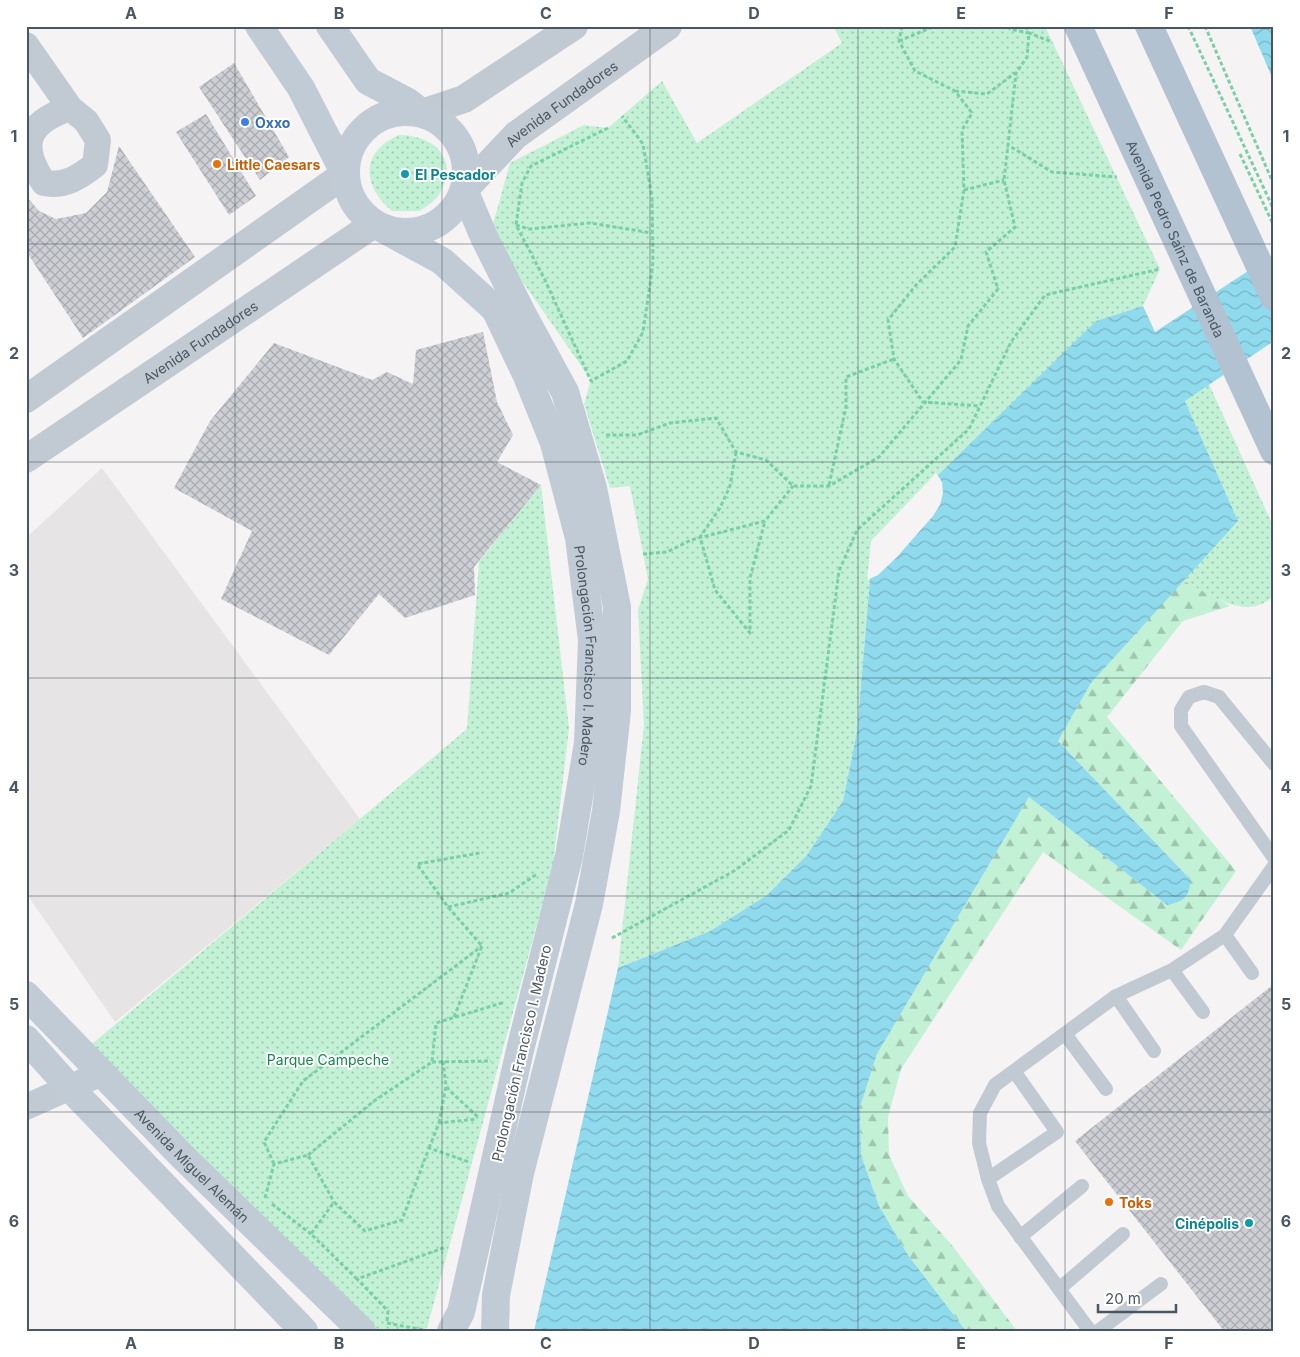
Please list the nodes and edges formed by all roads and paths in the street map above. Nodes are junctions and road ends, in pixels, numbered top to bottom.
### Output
1 (259, 26) edge
2 (330, 26) edge
3 (574, 26) edge
4 (668, 26) edge
5 (902, 26) edge
6 (935, 26) edge
7 (1008, 26) edge
8 (1026, 26) edge
9 (1078, 26) edge
10 (1149, 26) edge
11 (1188, 26) edge
12 (1205, 26) edge
13 (1029, 34) junction
14 (899, 41) junction
15 (1052, 42) dead end
16 (26, 45) edge
17 (1016, 73) junction
18 (955, 91) junction
19 (70, 108) dead end
20 (422, 114) junction
21 (622, 116) dead end
22 (608, 128) dead end
23 (1008, 145) junction
24 (345, 174) junction
25 (1117, 177) dead end
26 (1004, 180) junction
27 (1274, 185) edge
28 (464, 190) junction
29 (964, 190) junction
30 (1274, 210) edge
31 (1270, 219) dead end
32 (374, 224) junction
33 (516, 225) junction
34 (1274, 226) edge
35 (652, 233) junction
36 (1160, 269) dead end
37 (1274, 297) edge
38 (894, 359) junction
39 (26, 399) edge
40 (923, 402) junction
41 (980, 406) junction
42 (602, 435) dead end
43 (1274, 450) edge
44 (736, 452) junction
45 (26, 459) edge
46 (793, 486) junction
47 (829, 486) junction
48 (765, 521) junction
49 (700, 538) junction
50 (643, 554) dead end
51 (1274, 764) edge
52 (480, 853) dead end
53 (1274, 858) edge
54 (542, 871) dead end
55 (1272, 875) edge
56 (448, 907) junction
57 (1225, 935) junction
58 (612, 938) dead end
59 (482, 946) junction
60 (1172, 970) junction
61 (1252, 973) dead end
62 (26, 995) edge
63 (1116, 996) junction
64 (513, 999) dead end
65 (1203, 1012) dead end
66 (454, 1017) junction
67 (1064, 1034) junction
68 (26, 1039) edge
69 (1154, 1051) dead end
70 (443, 1061) junction
71 (432, 1062) junction
72 (496, 1063) dead end
73 (1014, 1071) junction
74 (102, 1074) junction
75 (446, 1085) junction
76 (70, 1088) junction
77 (1106, 1089) dead end
78 (26, 1107) edge
79 (439, 1123) junction
80 (428, 1148) junction
81 (308, 1155) junction
82 (469, 1162) dead end
83 (274, 1164) junction
84 (988, 1179) junction
85 (1082, 1186) dead end
86 (219, 1192) junction
87 (264, 1197) junction
88 (334, 1202) junction
89 (263, 1207) dead end
90 (194, 1216) junction
91 (311, 1234) junction
92 (1123, 1234) dead end
93 (1020, 1236) junction
94 (446, 1247) dead end
95 (357, 1279) junction
96 (1161, 1284) dead end
97 (1059, 1289) junction
98 (377, 1327) edge
99 (424, 1330) edge
100 (304, 1331) edge
101 (451, 1331) edge
102 (495, 1331) edge
103 (1090, 1331) edge
104 (1098, 1331) edge

1 - 24 main road
2 - 20 main road
3 - 20 street
4 - 28 street, Avenida Fundadores
5 - 14 path
6 - 14 path
7 - 13 path
8 - 13 path
9 - 43 main road, Avenida Pedro Sainz de Baranda
10 - 37 main road
11 - 30 path
12 - 27 path
13 - 15 path
13 - 17 path
14 - 18 path
16 - 19 street
17 - 18 path
17 - 23 path
18 - 29 path
20 - 24 main road
20 - 28 main road
21 - 35 path
22 - 33 path
23 - 25 path
23 - 26 path
24 - 32 main road
24 - 39 street
26 - 29 path
26 - 40 path
28 - 32 main road
28 - 102 main road, Prolongación Francisco I. Madero
29 - 38 path
31 - 34 path
32 - 45 street, Avenida Fundadores
32 - 101 main road, Prolongación Francisco I. Madero
33 - 35 path
33 - 35 path
36 - 41 path
38 - 40 path
38 - 47 path
40 - 41 path
40 - 47 path
41 - 58 path
42 - 44 path
44 - 46 path
44 - 49 path
46 - 47 path
46 - 48 path
48 - 49 path
48 - 49 path
49 - 50 path
51 - 53 lane
52 - 56 path
54 - 56 path
55 - 57 lane
56 - 59 path
57 - 60 lane
57 - 61 lane
59 - 66 path
59 - 83 path
60 - 63 lane
60 - 65 lane
62 - 74 main road, Avenida Miguel Alemán
63 - 67 lane
63 - 69 lane
64 - 66 path
66 - 71 path
67 - 73 lane
67 - 77 lane
68 - 76 main road
70 - 71 path
70 - 72 path
70 - 75 path
71 - 81 path
73 - 84 lane
73 - 84 lane
74 - 76 street
74 - 86 main road, Avenida Miguel Alemán
75 - 79 path
75 - 79 path
76 - 78 street
76 - 90 main road
79 - 80 path
80 - 82 path
80 - 88 path
81 - 83 path
81 - 88 path
83 - 87 path
84 - 93 lane
85 - 93 lane
86 - 90 main road
86 - 98 main road, Avenida Miguel Alemán
87 - 89 path
87 - 91 path
88 - 91 path
90 - 100 main road
91 - 95 path
92 - 97 lane
93 - 97 lane
94 - 95 path
95 - 98 path
96 - 104 lane
97 - 103 lane
98 - 99 path

